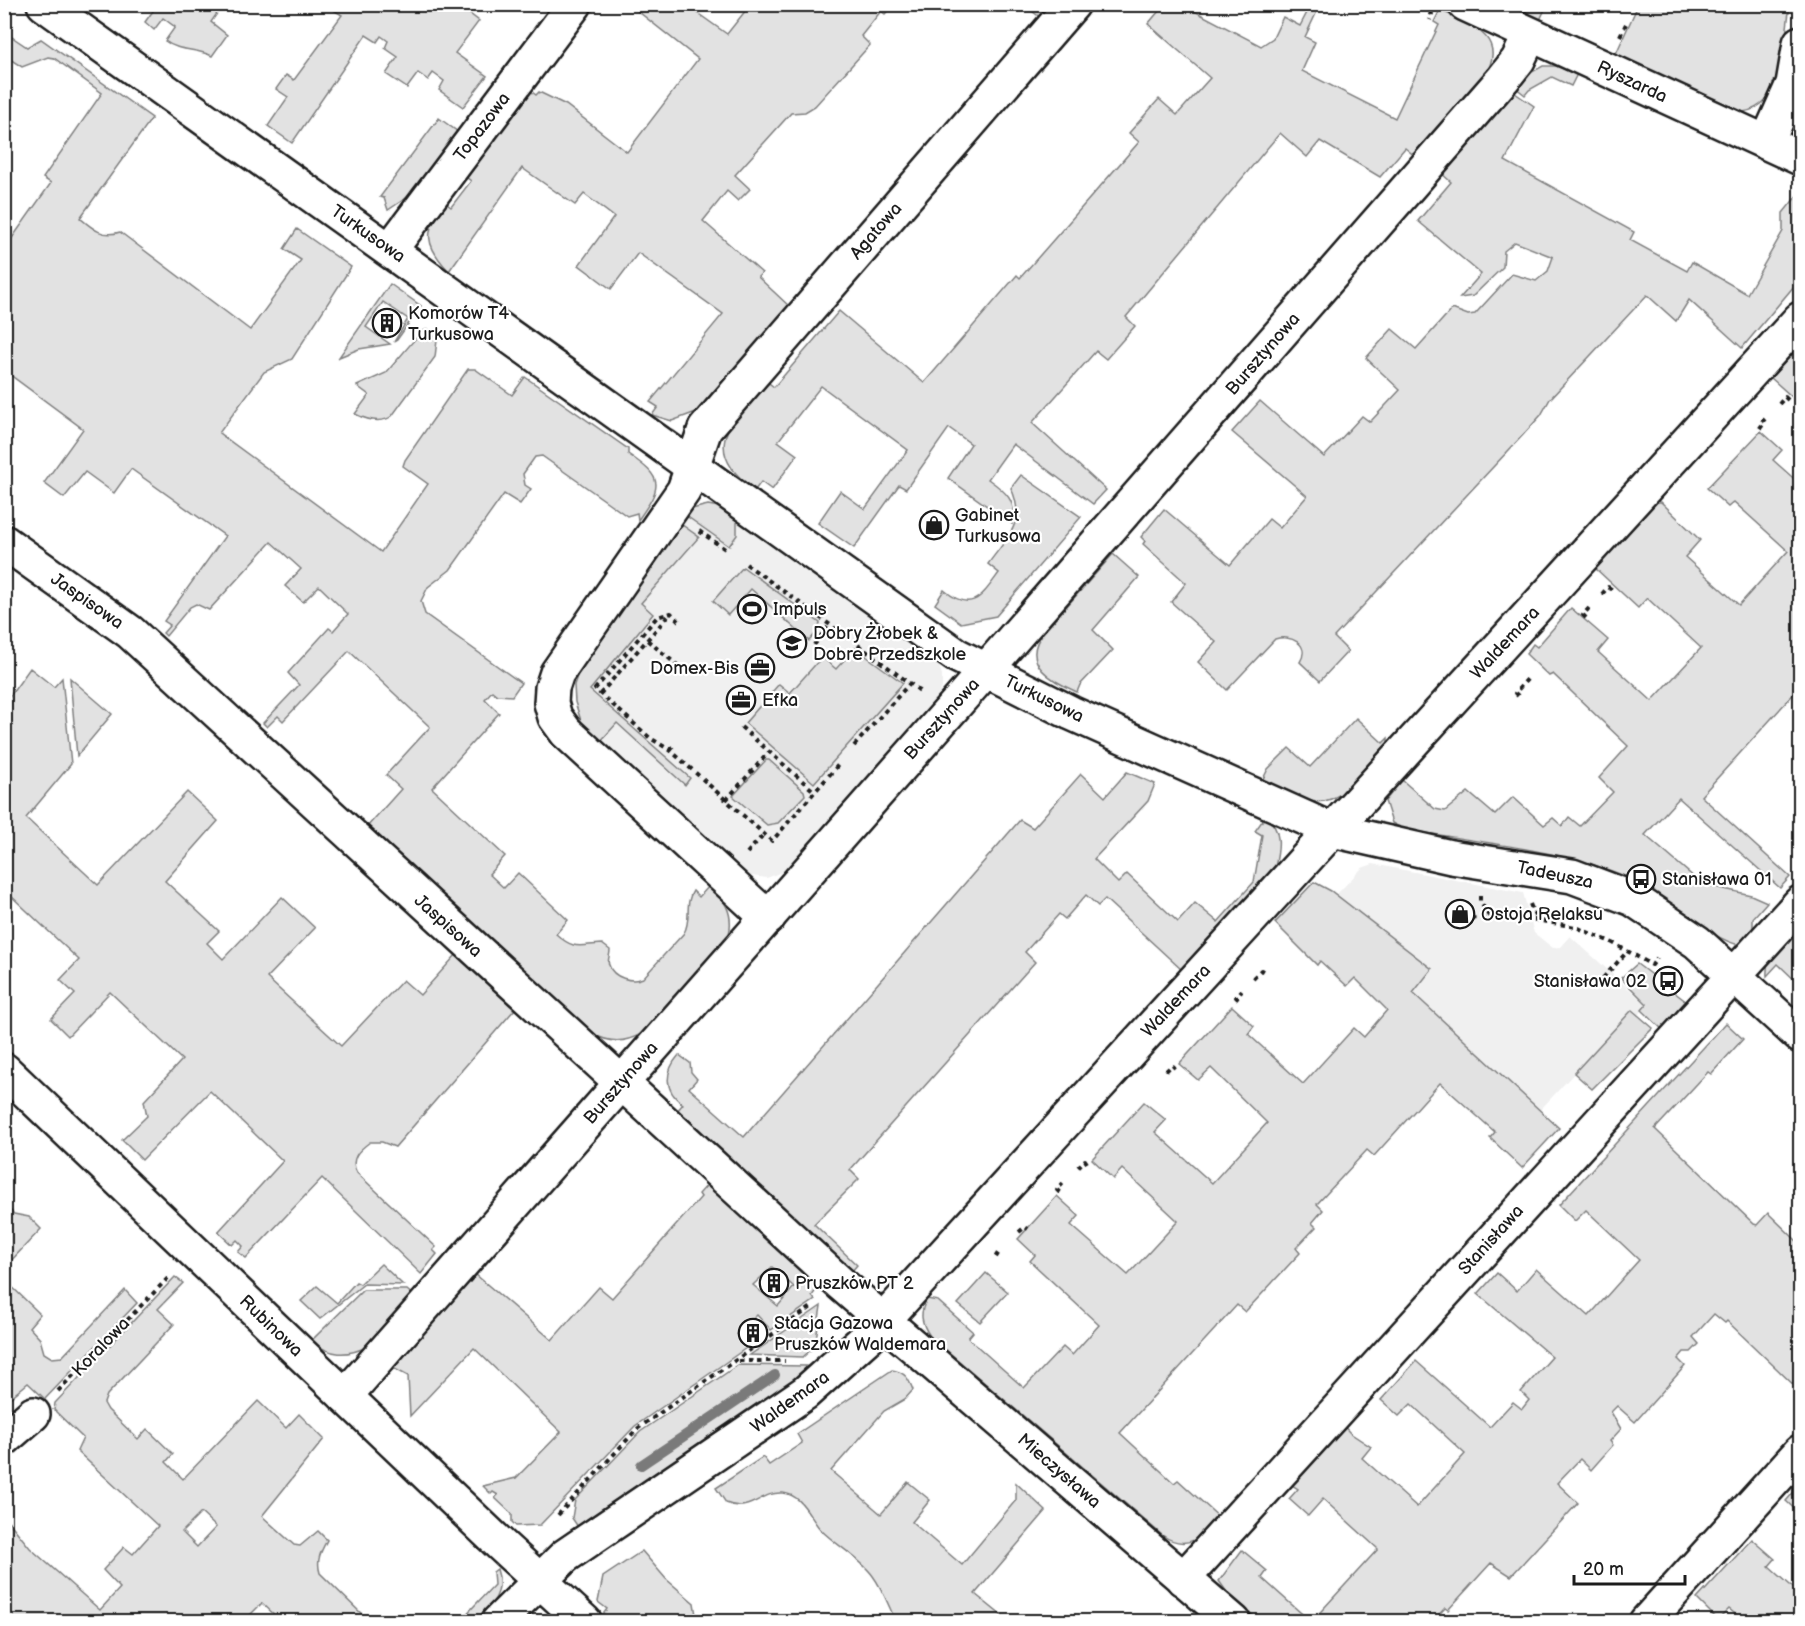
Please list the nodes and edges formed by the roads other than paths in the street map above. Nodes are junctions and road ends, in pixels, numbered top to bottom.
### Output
1 (44, 4) edge
2 (575, 4) edge
3 (1073, 4) edge
4 (1465, 4) edge
5 (1530, 35) junction
6 (1800, 43) edge
7 (1767, 142) junction
8 (1800, 158) edge
9 (390, 250) junction
10 (1800, 319) edge
11 (691, 464) junction
12 (4, 542) edge
13 (986, 670) junction
14 (1332, 830) junction
15 (1800, 903) edge
16 (768, 918) junction
17 (1735, 975) junction
18 (1800, 1036) edge
19 (4, 1070) edge
20 (621, 1083) junction
21 (884, 1320) junction
22 (345, 1396) junction
23 (33, 1414) road end
24 (4, 1439) edge
25 (1800, 1452) edge
26 (1183, 1579) junction
27 (539, 1580) junction
28 (498, 1622) edge
29 (585, 1622) edge
30 (1234, 1622) edge
31 (1646, 1622) edge

1 - 9 street, Turkusowa
2 - 9 street, Topazowa
3 - 11 street, Agatowa
4 - 5 street, Ryszarda
5 - 7 street, Ryszarda
5 - 13 street, Bursztynowa
6 - 7 street
7 - 8 street, Ryszarda
9 - 11 street, Turkusowa
10 - 14 street, Waldemara
11 - 13 street, Turkusowa
11 - 16 street
12 - 20 street, Jaspisowa
13 - 14 street, Turkusowa
13 - 16 street, Bursztynowa
14 - 17 street, Tadeusza
14 - 21 street, Waldemara
15 - 17 street, Stanisława
16 - 20 street, Bursztynowa
17 - 18 street, Tadeusza
17 - 26 street, Stanisława
19 - 22 street, Rubinowa
20 - 21 street, Jaspisowa
20 - 22 street, Bursztynowa
21 - 26 street, Mieczysława
21 - 27 street, Waldemara
22 - 27 street, Rubinowa
23 - 24 street
25 - 31 street
26 - 30 street, Mieczysława
27 - 28 street, Waldemara
27 - 29 street, Rubinowa

